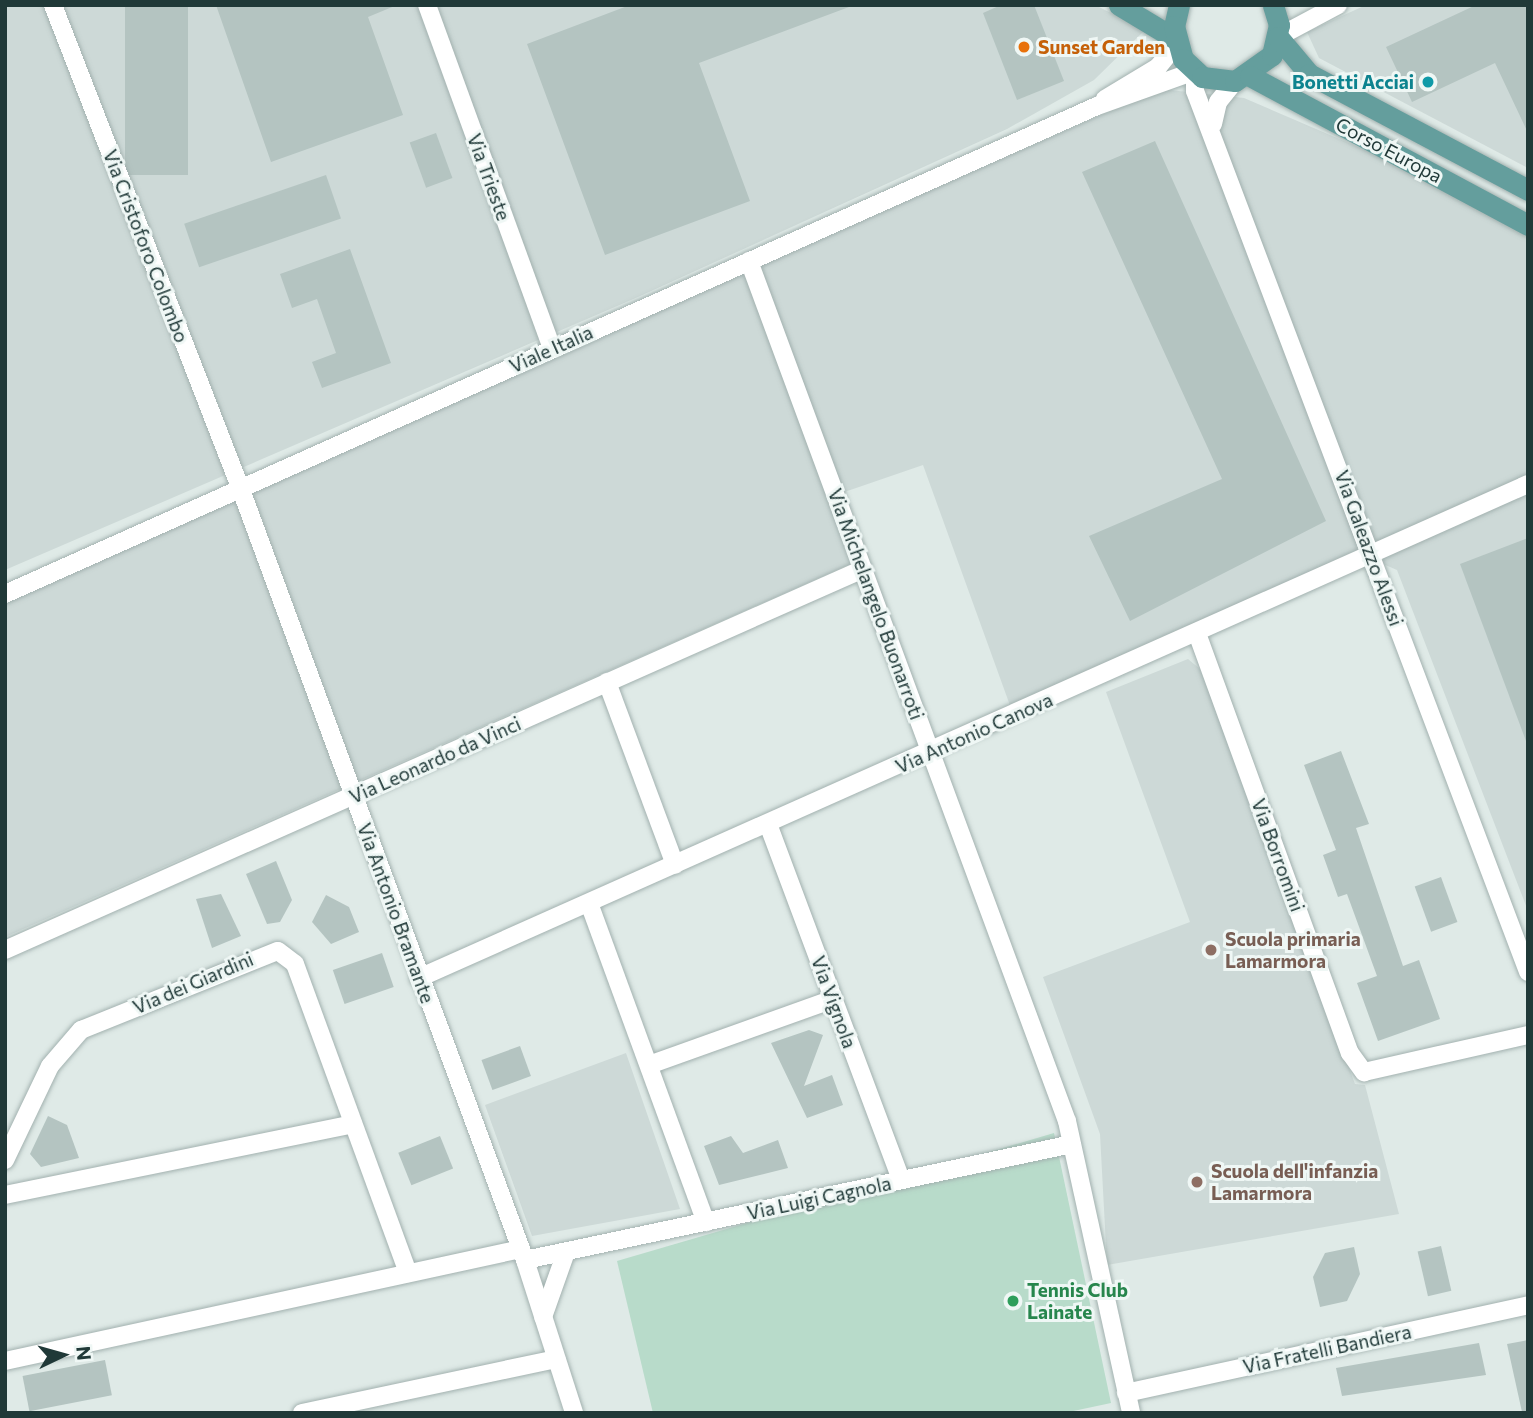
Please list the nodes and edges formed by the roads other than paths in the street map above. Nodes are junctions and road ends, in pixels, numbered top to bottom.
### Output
1 (53, 5) edge
2 (427, 5) edge
3 (1119, 5) edge
4 (1180, 5) edge
5 (1273, 5) edge
6 (1338, 5) edge
7 (1278, 37) junction
8 (1175, 42) junction
9 (1195, 71) junction
10 (1242, 79) junction
11 (1097, 106) junction
12 (1213, 124) junction
13 (1528, 190) edge
14 (1528, 225) edge
15 (750, 261) junction
16 (552, 349) junction
17 (1528, 484) edge
18 (240, 487) junction
19 (1370, 552) junction
20 (863, 569) junction
21 (5, 594) edge
22 (1198, 636) junction
23 (607, 682) junction
24 (930, 753) junction
25 (354, 797) junction
26 (768, 824) junction
27 (676, 865) junction
28 (589, 903) junction
29 (5, 950) edge
30 (1528, 972) edge
31 (419, 978) junction
32 (833, 999) junction
33 (1528, 1035) edge
34 (649, 1065) junction
35 (353, 1124) junction
36 (1072, 1144) junction
37 (5, 1160) edge
38 (901, 1180) junction
39 (5, 1195) edge
40 (706, 1222) junction
41 (566, 1252) junction
42 (523, 1254) junction
43 (408, 1273) junction
44 (1528, 1305) edge
45 (543, 1317) junction
46 (556, 1359) junction
47 (5, 1361) edge
48 (1126, 1392) junction
49 (302, 1413) edge
50 (574, 1413) edge
51 (1131, 1413) edge

1 - 18 street, Via Cristoforo Colombo
2 - 16 street, Via Trieste
3 - 8 main road
4 - 8 main road
5 - 7 main road
6 - 7 street
7 - 10 main road
7 - 13 main road, Corso Europa
8 - 9 main road
8 - 11 street, Viale Italia
9 - 10 main road, Corso Europa
9 - 11 street, Viale Italia
9 - 12 street, Via Galeazzo Alessi
10 - 12 street
10 - 14 main road, Corso Europa
11 - 15 street, Viale Italia
12 - 19 street, Via Galeazzo Alessi
15 - 16 street, Viale Italia
15 - 20 street, Via Michelangelo Buonarroti
16 - 18 street, Viale Italia
17 - 19 street, Via Antonio Canova
18 - 21 street, Viale Italia
18 - 25 street, Via Antonio Bramante
19 - 22 street, Via Antonio Canova
19 - 30 street, Via Galeazzo Alessi
20 - 23 street, Via Leonardo da Vinci
20 - 24 street, Via Michelangelo Buonarroti
22 - 24 street, Via Antonio Canova
22 - 33 street, Via Borromini
23 - 25 street, Via Leonardo da Vinci
23 - 27 street
24 - 26 street, Via Antonio Canova
24 - 36 street, Via Michelangelo Buonarroti
25 - 29 street, Via Leonardo da Vinci
25 - 31 street, Via Antonio Bramante
26 - 27 street, Via Antonio Canova
26 - 32 street, Via Vignola
27 - 28 street, Via Antonio Canova
28 - 31 street, Via Antonio Canova
28 - 34 street
31 - 42 street, Via Antonio Bramante
32 - 34 street
32 - 38 street, Via Vignola
34 - 40 street
35 - 37 street, Via dei Giardini
35 - 39 street
35 - 43 street, Via dei Giardini
36 - 38 street, Via Luigi Cagnola
36 - 48 street, Via Michelangelo Buonarroti
38 - 40 street, Via Luigi Cagnola
40 - 41 street, Via Luigi Cagnola
41 - 42 street, Via Luigi Cagnola
41 - 45 street
42 - 43 street, Via Luigi Cagnola
42 - 45 street, Via Antonio Bramante
43 - 47 street, Via Luigi Cagnola
44 - 48 street, Via Fratelli Bandiera
45 - 46 street, Via Antonio Bramante
46 - 49 street
46 - 50 street, Via Antonio Bramante
48 - 51 street, Via Michelangelo Buonarroti

